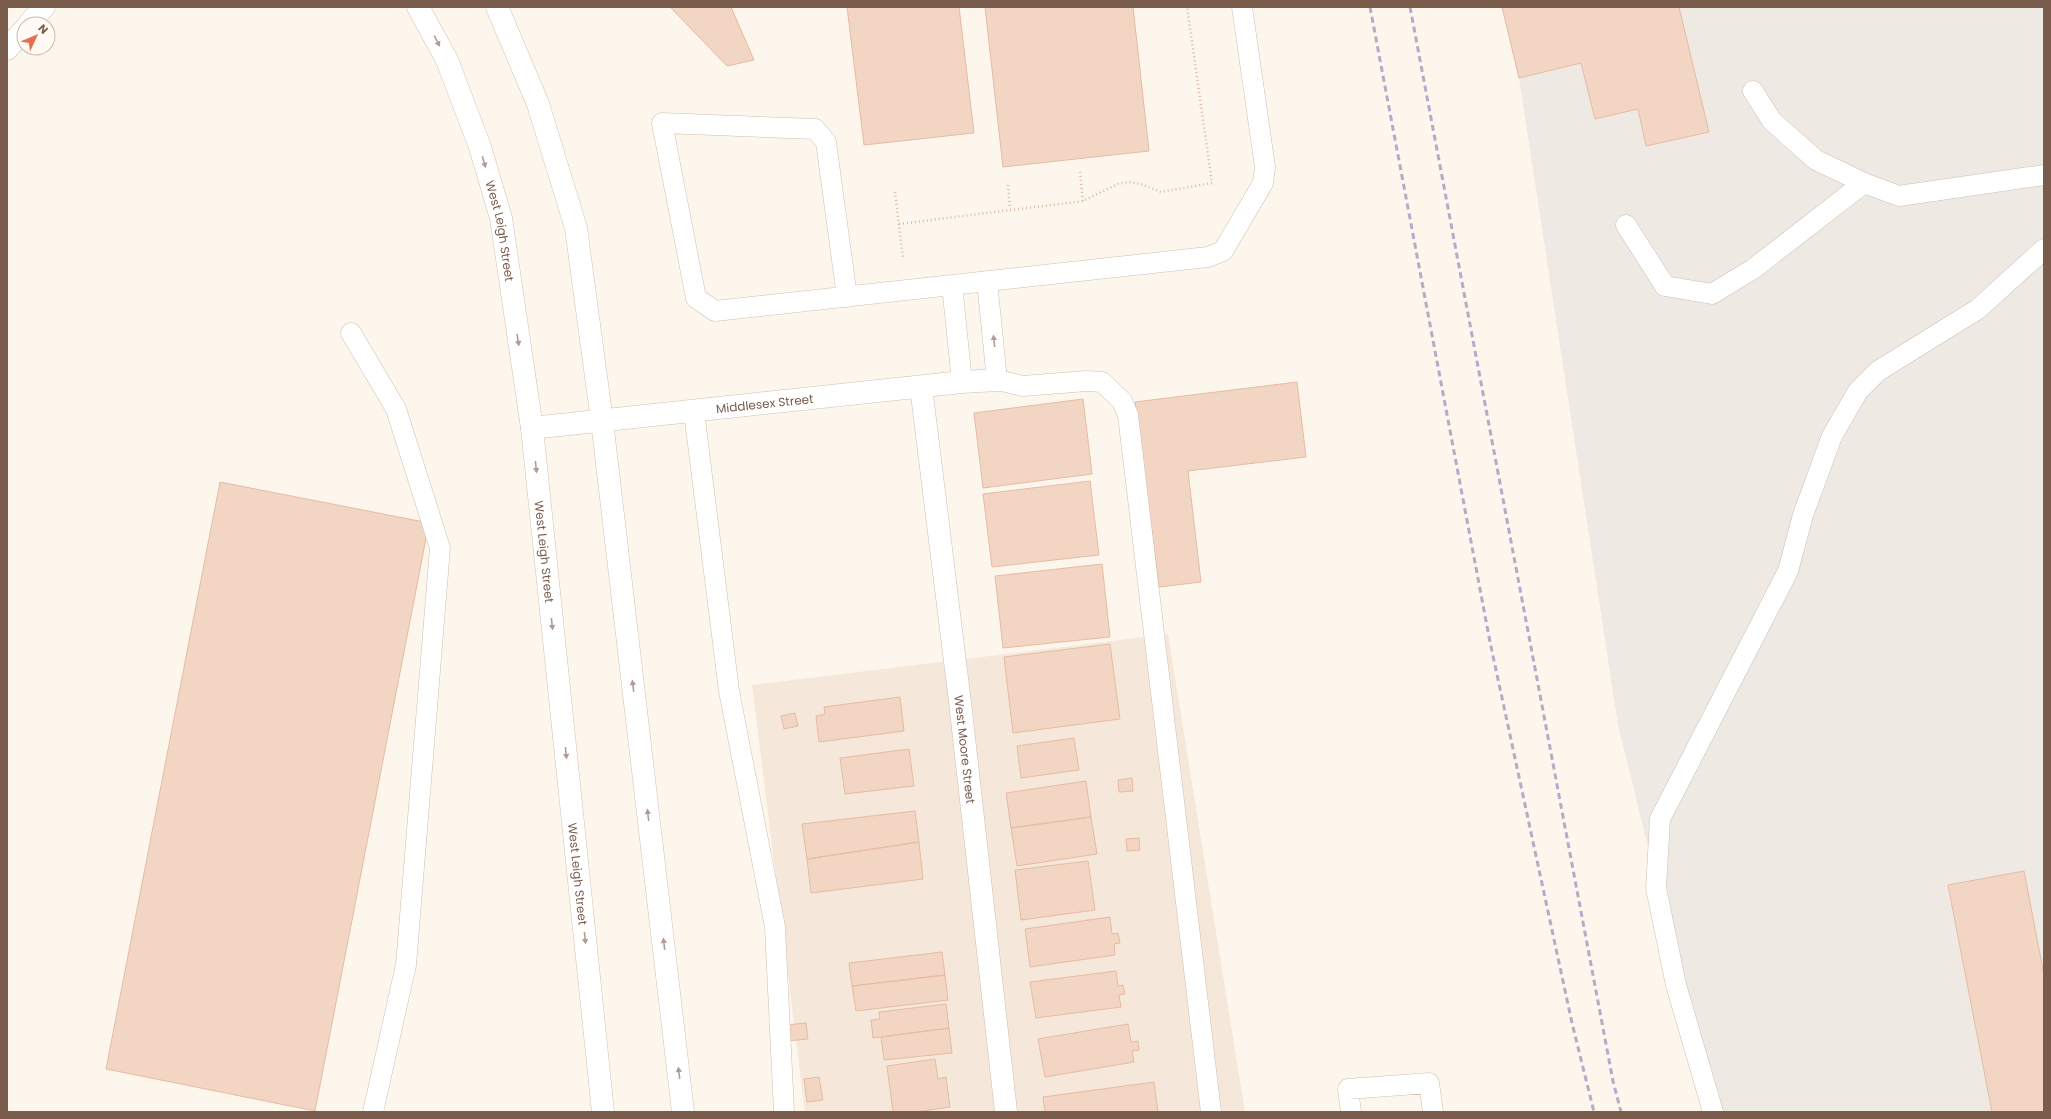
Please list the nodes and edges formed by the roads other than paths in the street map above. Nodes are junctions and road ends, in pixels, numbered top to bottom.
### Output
1 (44, 7) edge
2 (418, 7) edge
3 (497, 7) edge
4 (1242, 7) edge
5 (36, 16) edge
6 (16, 39) edge
7 (7, 49) edge
8 (1753, 91) dead end
9 (2044, 175) edge
10 (1864, 183) junction
11 (1626, 225) dead end
12 (2044, 249) edge
13 (987, 281) junction
14 (952, 285) junction
15 (847, 297) junction
16 (351, 333) dead end
17 (997, 380) junction
18 (962, 382) junction
19 (921, 387) junction
20 (694, 412) junction
21 (602, 421) junction
22 (532, 428) junction
23 (373, 1112) edge
24 (603, 1112) edge
25 (683, 1112) edge
26 (784, 1112) edge
27 (1006, 1112) edge
28 (1210, 1112) edge
29 (1351, 1112) edge
30 (1433, 1112) edge
31 (1713, 1112) edge

1 - 5 street
2 -> 22 street, West Leigh Street
3 - 21 street
4 - 13 lane
6 - 7 street
8 - 10 lane
9 - 10 lane
10 - 11 lane
12 - 31 lane
13 - 14 lane
17 -> 13 lane
14 - 15 lane
14 - 18 lane
15 - 15 lane
16 - 23 lane
17 - 18 street, Middlesex Street
17 - 28 lane
18 - 19 street, Middlesex Street
19 - 20 street, Middlesex Street
19 - 27 street, West Moore Street
20 - 21 street, Middlesex Street
20 - 26 lane
21 - 22 street, Middlesex Street
25 -> 21 street
22 -> 24 street, West Leigh Street
29 - 30 lane

